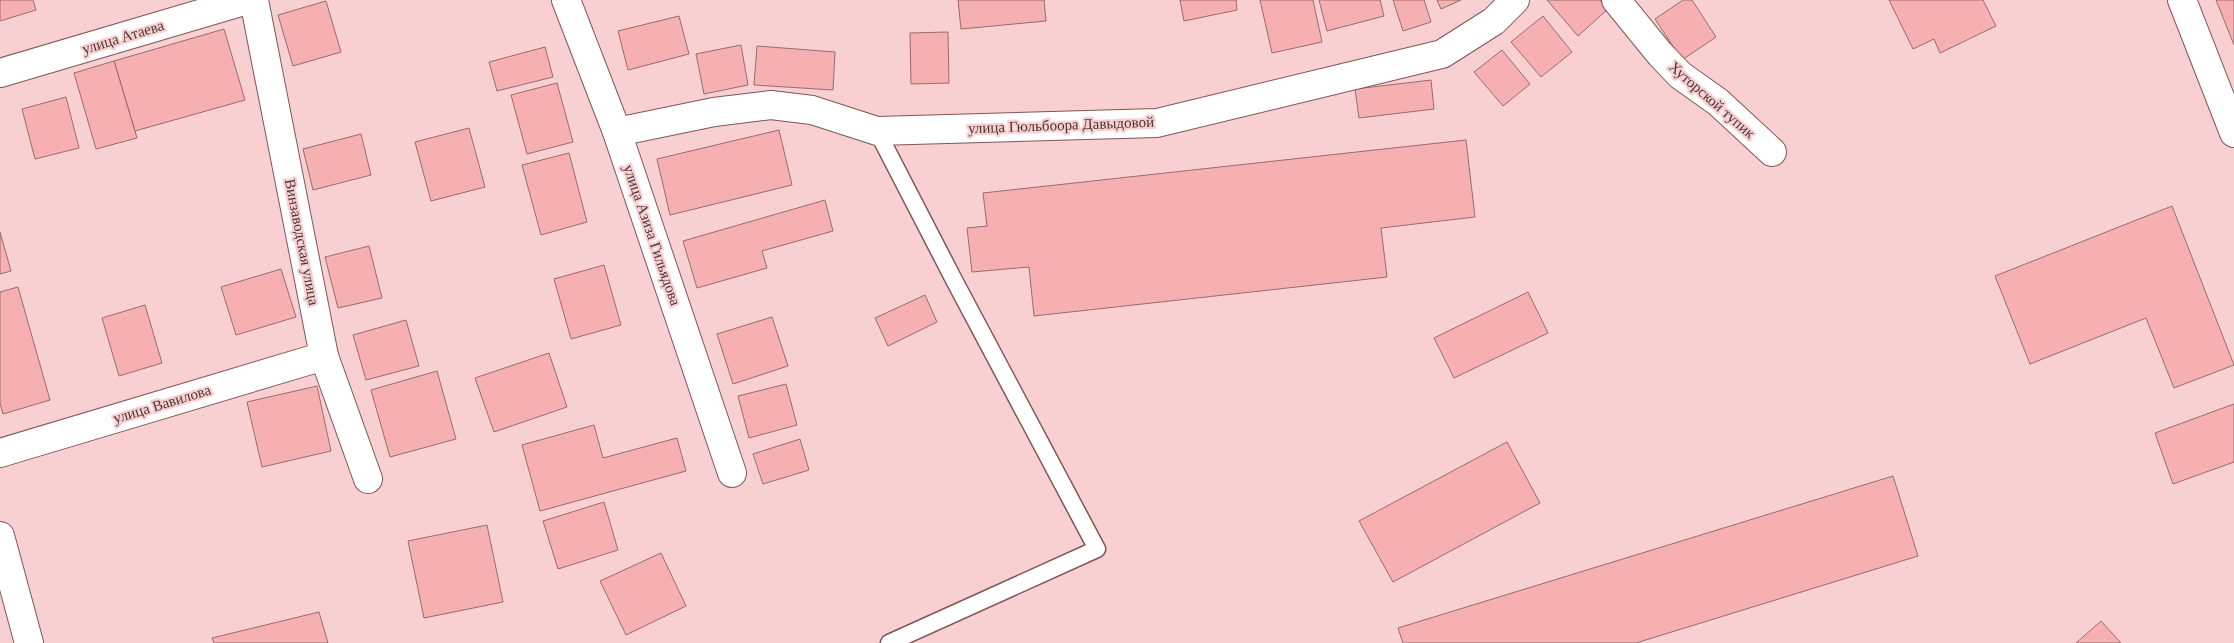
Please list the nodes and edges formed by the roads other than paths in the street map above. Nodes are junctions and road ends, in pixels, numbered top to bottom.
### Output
1 (246, 0) edge
2 (254, 0) edge
3 (566, 0) edge
4 (1515, 0) edge
5 (1616, 0) edge
6 (2182, 0) edge
7 (0, 73) edge
8 (877, 131) junction
9 (617, 132) junction
10 (2234, 133) edge
11 (1772, 152) dead end
12 (324, 356) junction
13 (0, 453) edge
14 (732, 473) dead end
15 (368, 479) dead end
16 (0, 536) edge
17 (29, 643) edge
18 (889, 643) edge

1 - 7 street, улица Атаева
2 - 12 street, Винзаводская улица
3 - 9 street, улица Азиза Гильядова
4 - 8 street, улица Гюльбоора Давыдовой
5 - 11 street, Хуторской тупик
6 - 10 street
8 - 9 street, улица Гюльбоора Давыдовой
8 - 18 lane
9 - 14 street, улица Азиза Гильядова
12 - 13 street, улица Вавилова
12 - 15 street, Винзаводская улица
16 - 17 street

